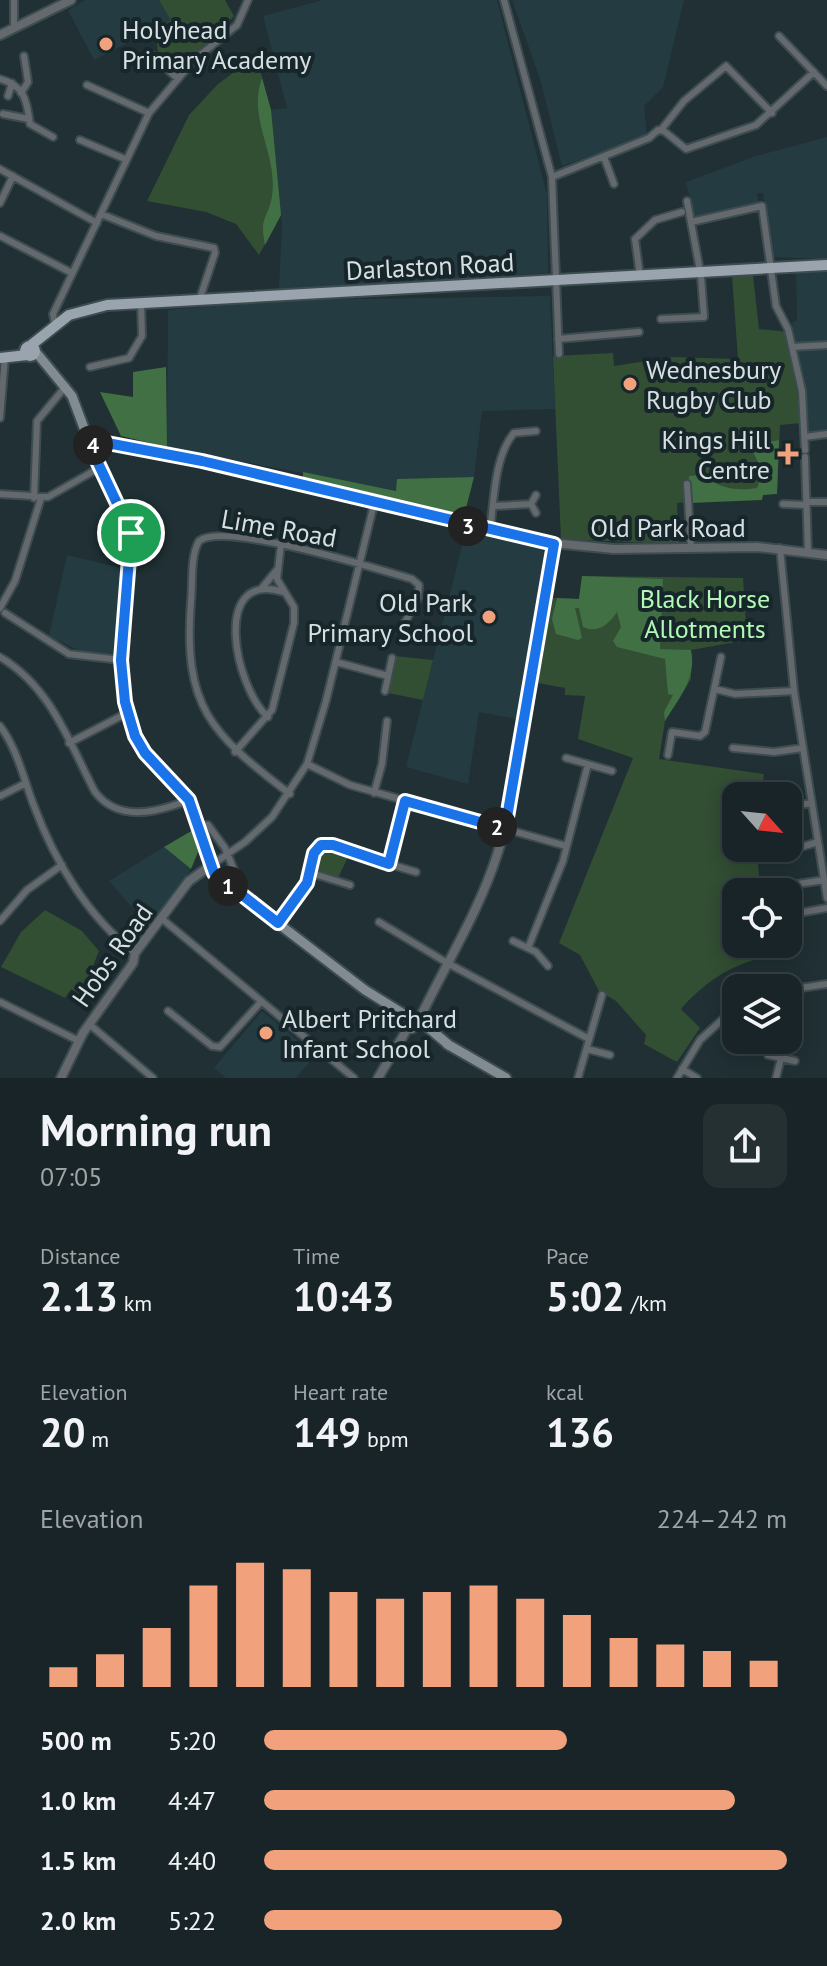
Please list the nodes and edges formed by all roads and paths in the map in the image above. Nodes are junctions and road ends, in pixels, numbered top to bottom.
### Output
1 (14, 0) edge
2 (71, 0) edge
3 (248, 0) edge
4 (504, 0) edge
5 (14, 28) junction
6 (0, 35) edge
7 (779, 36) dead end
8 (24, 56) dead end
9 (153, 56) dead end
10 (814, 72) junction
11 (177, 78) junction
12 (0, 79) edge
13 (12, 83) junction
14 (87, 85) dead end
15 (827, 86) edge
16 (21, 93) junction
17 (8, 96) dead end
18 (149, 113) junction
19 (772, 113) junction
20 (3, 114) dead end
21 (29, 119) junction
22 (661, 130) junction
23 (53, 137) dead end
24 (80, 140) dead end
25 (604, 157) junction
26 (125, 159) junction
27 (0, 169) edge
28 (13, 176) junction
29 (552, 177) junction
30 (614, 184) dead end
31 (687, 201) dead end
32 (0, 203) edge
33 (682, 212) dead end
34 (101, 214) junction
35 (691, 222) junction
36 (97, 223) junction
37 (0, 236) edge
38 (827, 265) edge
39 (769, 268) junction
40 (699, 272) junction
41 (72, 273) junction
42 (640, 276) junction
43 (555, 280) junction
44 (199, 301) junction
45 (141, 302) junction
46 (661, 319) dead end
47 (55, 324) junction
48 (639, 332) dead end
49 (558, 339) junction
50 (827, 345) edge
51 (792, 347) junction
52 (23, 353) edge
53 (559, 354) dead end
54 (90, 367) dead end
55 (66, 386) junction
56 (0, 391) edge
57 (0, 418) edge
58 (536, 431) dead end
59 (827, 434) edge
60 (805, 437) junction
61 (90, 446) junction
62 (99, 468) junction
63 (687, 484) dead end
64 (0, 494) edge
65 (536, 495) dead end
66 (38, 498) junction
67 (375, 500) junction
68 (827, 502) edge
69 (531, 504) junction
70 (783, 504) dead end
71 (806, 504) junction
72 (494, 506) junction
73 (536, 513) dead end
74 (490, 531) junction
75 (281, 544) junction
76 (554, 544) junction
77 (691, 548) junction
78 (780, 548) junction
79 (808, 552) junction
80 (827, 555) edge
81 (360, 564) junction
82 (276, 571) junction
83 (262, 588) junction
84 (283, 592) junction
85 (1, 609) edge
86 (403, 626) dead end
87 (0, 657) edge
88 (721, 657) dead end
89 (392, 658) dead end
90 (121, 660) junction
91 (336, 662) junction
92 (388, 676) junction
93 (715, 689) junction
94 (385, 691) dead end
95 (794, 691) junction
96 (127, 713) junction
97 (268, 717) junction
98 (387, 721) dead end
99 (0, 726) edge
100 (742, 737) dead end
101 (69, 743) junction
102 (803, 748) junction
103 (235, 752) junction
104 (668, 755) dead end
105 (566, 758) dead end
106 (307, 764) junction
107 (588, 764) junction
108 (612, 771) dead end
109 (26, 783) junction
110 (374, 793) junction
111 (290, 794) junction
112 (0, 796) edge
113 (189, 800) junction
114 (405, 801) junction
115 (811, 803) junction
116 (802, 805) edge
117 (197, 826) junction
118 (505, 829) junction
119 (818, 842) junction
120 (566, 846) junction
121 (802, 847) edge
122 (227, 854) junction
123 (389, 864) junction
124 (62, 865) junction
125 (210, 866) junction
126 (416, 872) dead end
127 (311, 873) junction
128 (824, 880) junction
129 (802, 883) edge
130 (350, 885) dead end
131 (233, 890) junction
132 (827, 898) edge
133 (827, 908) edge
134 (802, 913) edge
135 (1, 915) edge
136 (161, 918) junction
137 (379, 922) dead end
138 (278, 923) junction
139 (513, 941) dead end
140 (528, 948) junction
141 (135, 953) junction
142 (449, 964) junction
143 (548, 966) dead end
144 (827, 984) edge
145 (802, 988) edge
146 (602, 995) dead end
147 (0, 1002) edge
148 (260, 1003) junction
149 (168, 1011) dead end
150 (722, 1020) edge
151 (414, 1023) junction
152 (89, 1024) junction
153 (589, 1039) junction
154 (79, 1041) junction
155 (587, 1049) junction
156 (610, 1055) dead end
157 (768, 1055) dead end
158 (781, 1058) junction
159 (795, 1061) dead end
160 (682, 1069) junction
161 (61, 1078) edge
162 (153, 1078) edge
163 (354, 1078) edge
164 (380, 1078) edge
165 (506, 1078) edge
166 (578, 1078) edge
167 (677, 1078) edge
168 (697, 1078) edge
169 (776, 1078) edge

1 - 5 street
2 - 5 street
3 - 11 street
4 - 29 street
5 - 6 street
7 - 10 street
8 - 16 street
9 - 11 street
10 - 15 street
10 - 19 street
11 - 18 street
12 - 13 street
13 - 16 street
13 - 17 street
14 - 18 street
16 - 21 street
18 - 26 street
19 - 22 street
19 - 22 street
20 - 21 street
21 - 23 street
22 - 25 street
24 - 26 street
25 - 29 street
25 - 30 street
26 - 34 street
27 - 28 street
28 - 32 street
28 - 36 street
29 - 43 street
31 - 35 street
33 - 42 street
34 - 36 street
34 - 44 street
35 - 39 street
35 - 40 street
36 - 41 street
37 - 41 street
38 - 39 main road, Darlaston Road
39 - 40 main road, Darlaston Road
39 - 51 street
40 - 42 main road, Darlaston Road
40 - 46 street
41 - 47 street
42 - 43 main road, Darlaston Road
43 - 44 main road, Darlaston Road
43 - 49 street
44 - 45 main road, Darlaston Road
45 - 47 main road, Darlaston Road
45 - 54 street
47 - 52 main road, Darlaston Road
48 - 49 street
49 - 53 street
50 - 51 street
51 - 60 street
52 - 55 main road
52 - 56 street
55 - 61 main road
55 - 66 street
56 - 57 street
58 - 72 street
59 - 60 street
60 - 71 street
61 - 62 main road
61 - 67 street, Old Park Road
62 - 66 street
62 - 90 main road
63 - 77 street
64 - 66 street
65 - 69 street
66 - 85 street
67 - 74 street, Old Park Road
67 - 81 street
68 - 71 street
69 - 72 street
69 - 73 street
70 - 71 street
71 - 79 street
72 - 74 street
74 - 76 street, Old Park Road
75 - 81 street, Lime Road
75 - 82 street
75 - 103 street, Lime Road
76 - 77 street, Old Park Road
76 - 118 street
77 - 78 street, Old Park Road
78 - 79 street, Old Park Road
78 - 95 street
79 - 80 street, Old Park Road
81 - 86 street, Lime Road
81 - 91 street
82 - 83 street
82 - 84 street
83 - 84 street
83 - 97 street
84 - 97 street
85 - 90 street
87 - 101 street
88 - 93 street
89 - 92 street
90 - 96 main road
91 - 92 street
91 - 106 street
92 - 94 street
93 - 95 street
93 - 104 street
95 - 102 street
96 - 101 street
96 - 113 main road
97 - 103 street
98 - 110 street
99 - 109 street
100 - 102 street
101 - 113 street
102 - 115 street
103 - 111 street, Lime Road
105 - 107 street
106 - 110 street
106 - 111 street
107 - 108 street
107 - 120 street
109 - 112 street
109 - 124 street
110 - 114 street
111 - 122 street
113 - 117 main road
114 - 118 street
114 - 123 street
115 - 116 street
115 - 119 street
117 - 122 street
117 - 125 main road
118 - 120 street
118 - 142 street
119 - 121 street
119 - 128 street
120 - 140 street
122 - 125 street
122 - 131 street
123 - 126 street
123 - 127 street
124 - 135 street
124 - 141 street
125 - 131 main road
125 - 136 street, Hobs Road
127 - 130 street
127 - 138 street
128 - 129 street
128 - 132 street
131 - 138 main road
133 - 134 street
136 - 141 street, Hobs Road
136 - 148 street
137 - 142 street
138 - 151 main road
139 - 140 street
140 - 143 street
141 - 152 street, Hobs Road
142 - 151 street
142 - 153 street
144 - 145 street
146 - 153 street
147 - 154 street
148 - 149 street
148 - 163 street
150 - 160 street
151 - 164 street
151 - 165 main road
152 - 154 street, Hobs Road
152 - 162 street
153 - 155 street
154 - 161 street, Hobs Road
155 - 156 street
155 - 166 street
157 - 158 street
158 - 159 street
158 - 169 street
160 - 167 street
160 - 168 street

